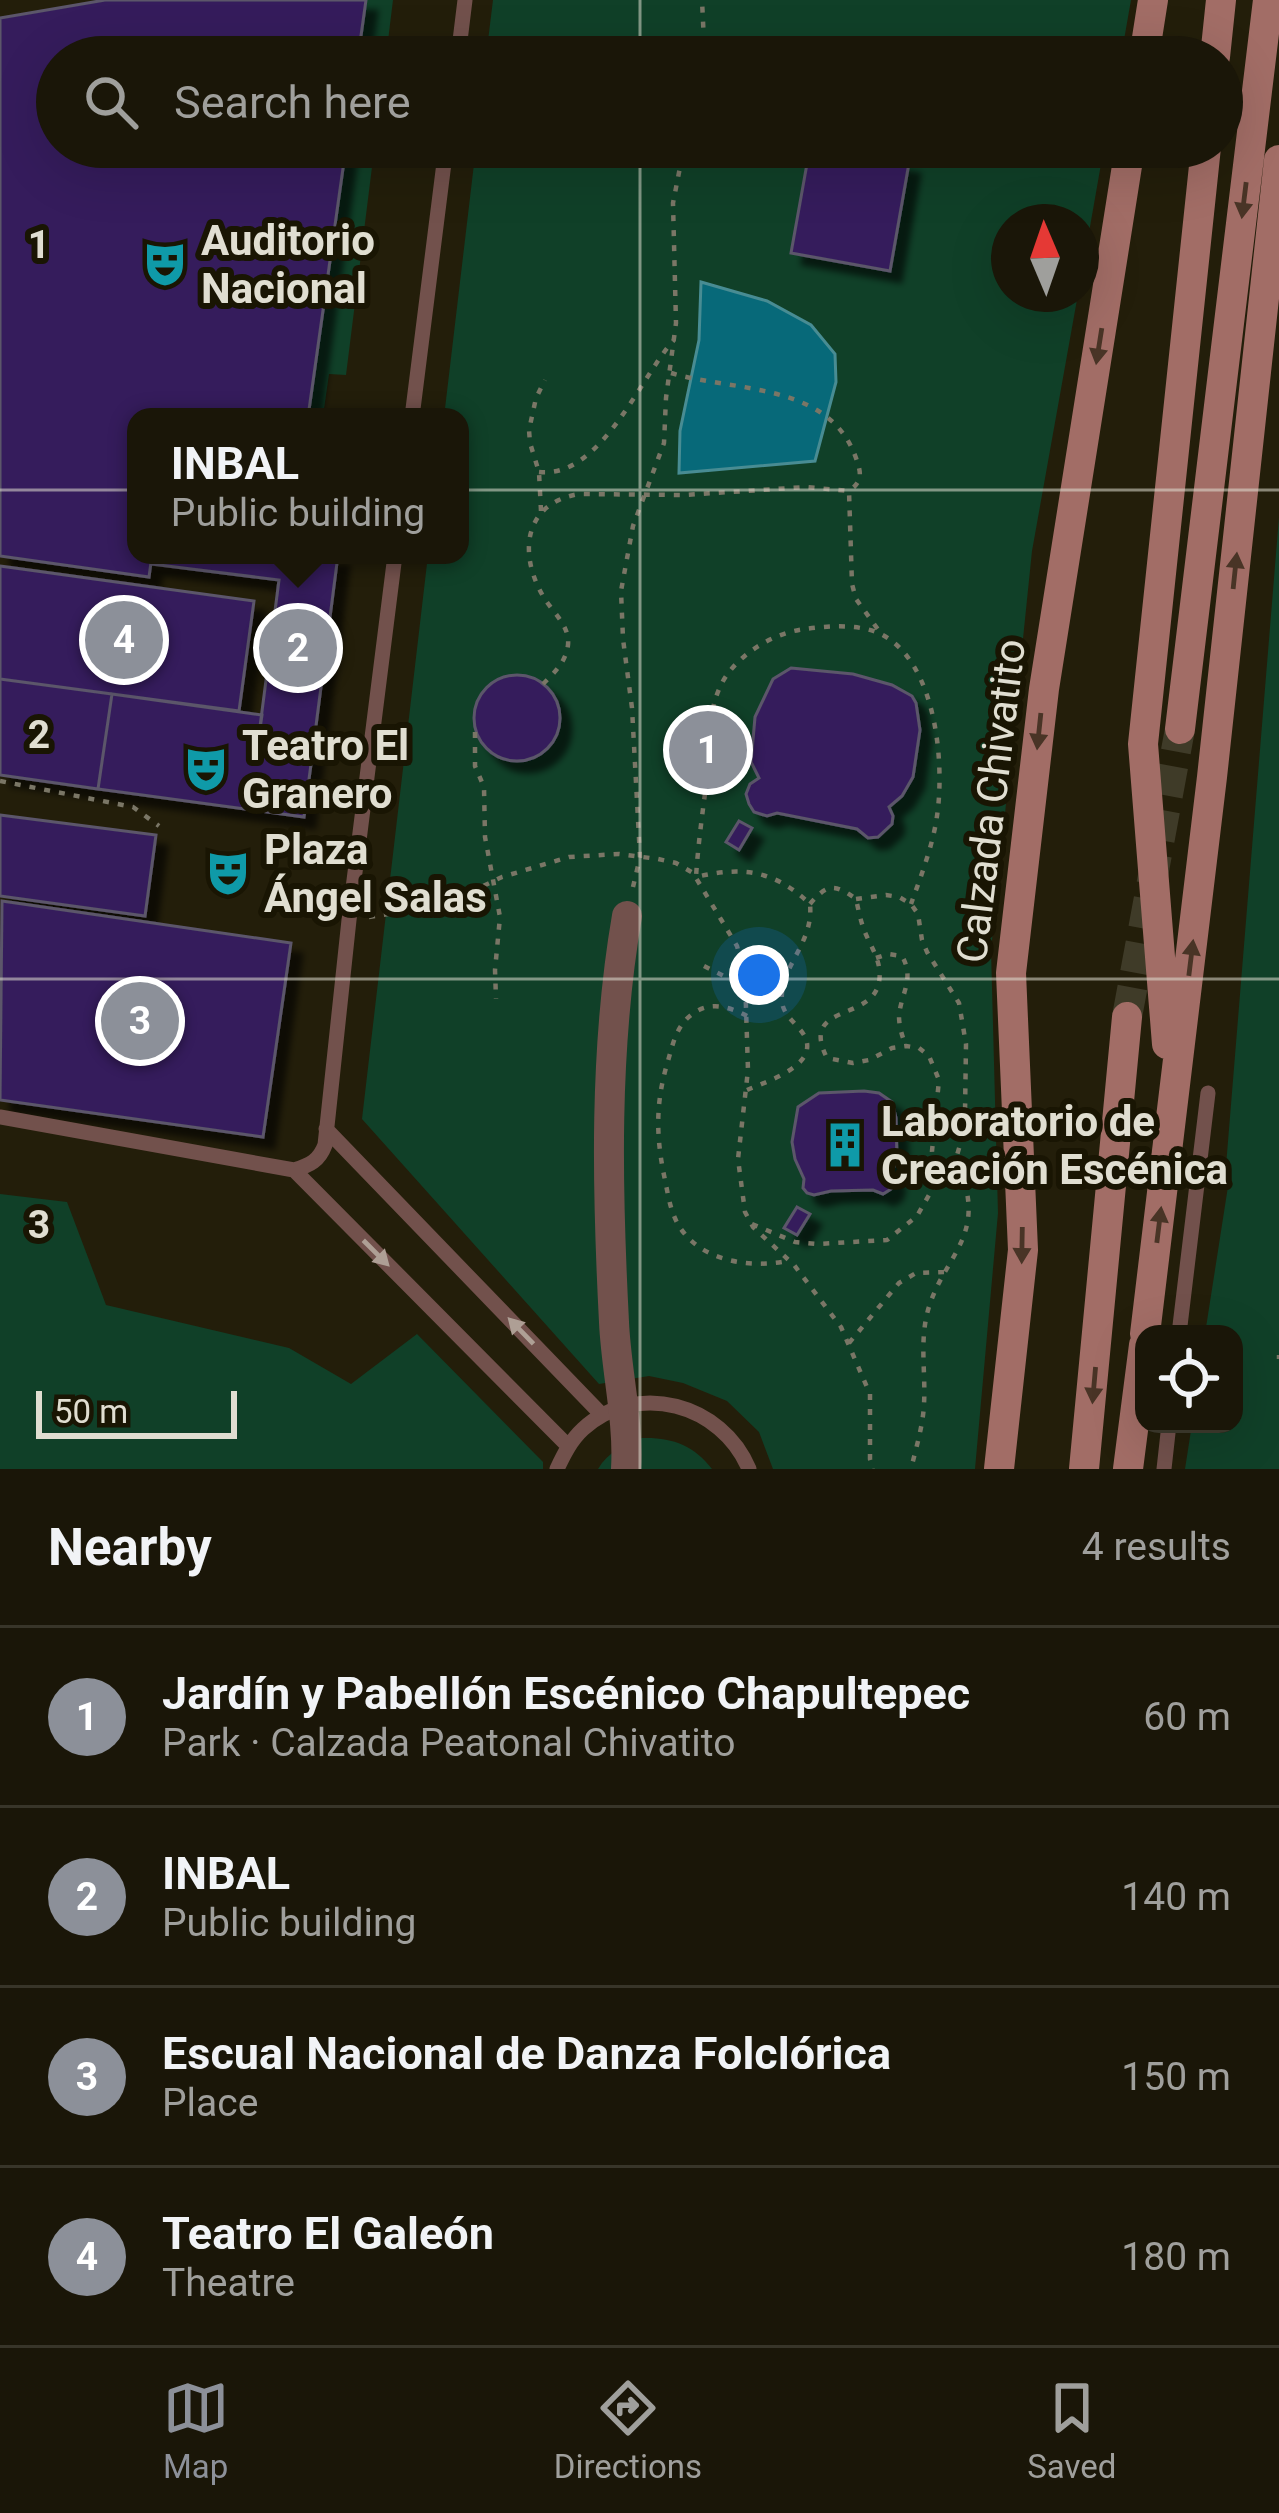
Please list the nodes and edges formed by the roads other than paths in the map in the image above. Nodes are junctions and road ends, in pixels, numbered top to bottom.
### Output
1 (465, 0) edge
2 (1153, 0) edge
3 (1221, 0) edge
4 (1268, 0) edge
5 (461, 36) edge
6 (1147, 36) edge
7 (1217, 36) edge
8 (1279, 160) edge
9 (443, 168) edge
10 (1127, 168) edge
11 (1204, 168) edge
12 (413, 408) edge
13 (394, 564) edge
14 (1180, 729) tunnel mouth
15 (627, 916) road end
16 (1127, 1017) tunnel mouth
17 (1208, 1093) dead end
18 (1173, 1116) junction
19 (0, 1117) edge
20 (326, 1129) junction
21 (294, 1170) junction
22 (1146, 1325) edge
23 (1181, 1325) edge
24 (602, 1415) junction
25 (1135, 1415) edge
26 (1168, 1433) edge
27 (568, 1446) junction
28 (557, 1469) edge
29 (626, 1469) edge
30 (749, 1469) edge
31 (999, 1469) edge
32 (1084, 1469) edge
33 (1128, 1469) edge
34 (1164, 1469) edge

1 - 5 lane
2 - 6 main road
3 - 7 main road
4 -> 14 main road
18 -> 8 main road
9 - 12 lane
10 -> 31 main road, Calzada Chivatito
11 - 18 main road
13 - 20 lane
15 - 29 street
16 -> 32 main road
17 - 23 lane
22 -> 18 main road
19 - 21 lane
20 - 21 lane
24 -> 20 lane
21 -> 27 lane
24 - 27 lane
24 - 30 lane
25 - 33 main road
26 - 34 lane
27 - 28 lane

